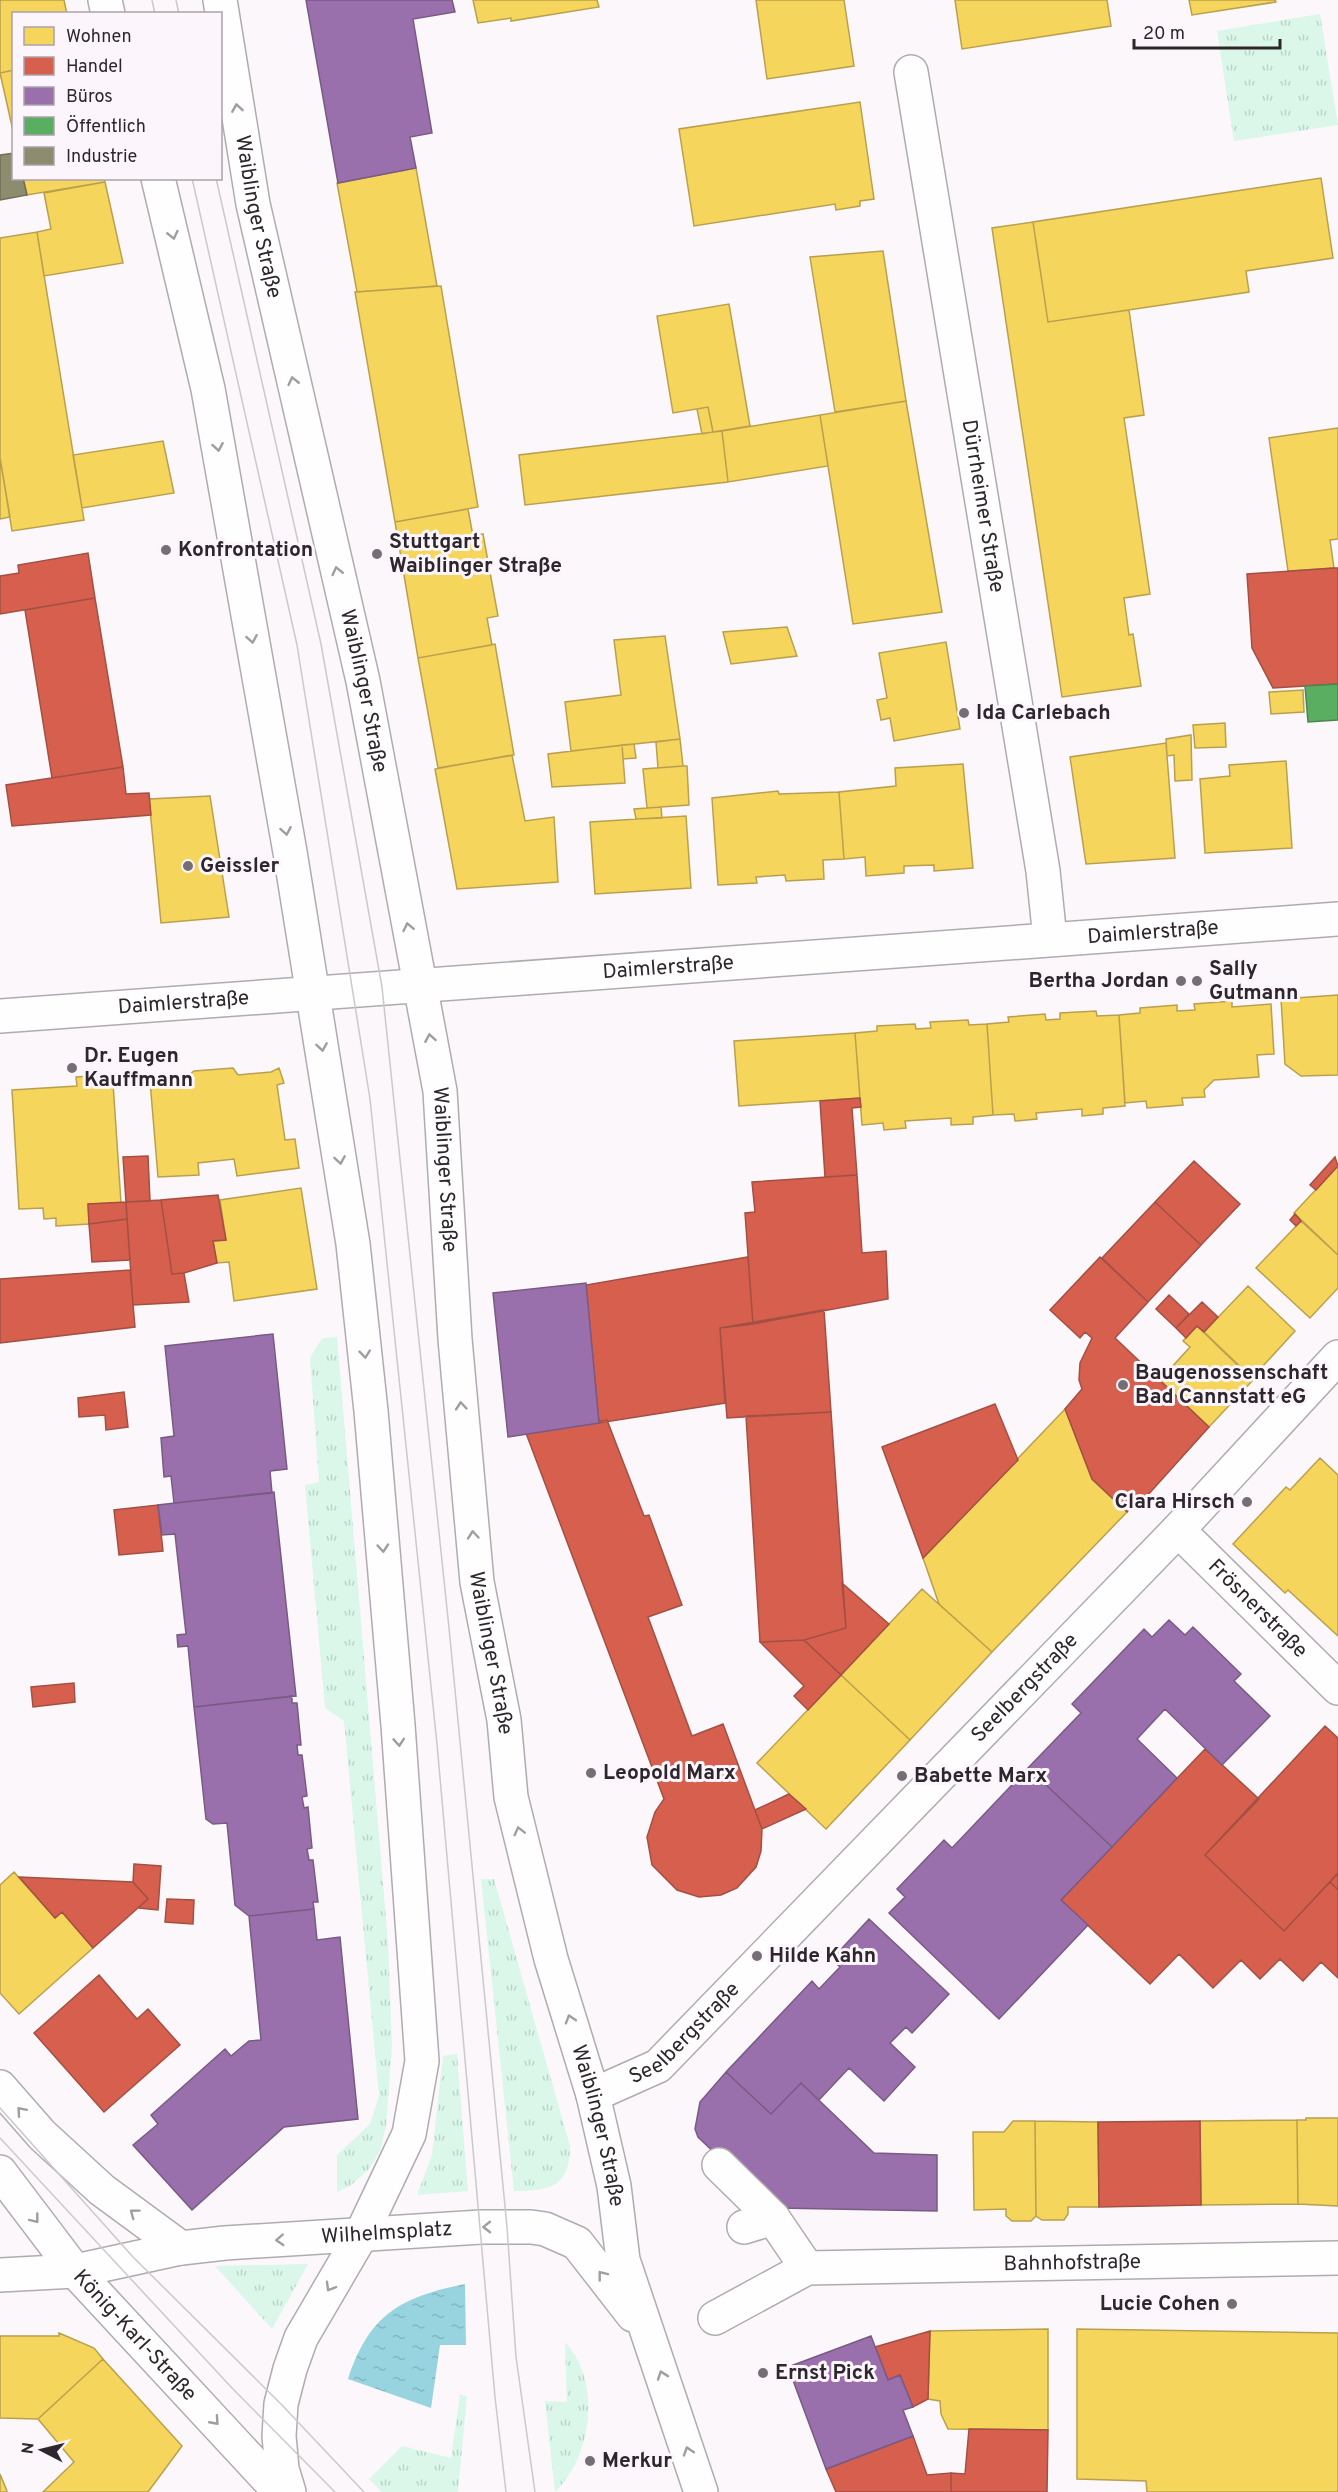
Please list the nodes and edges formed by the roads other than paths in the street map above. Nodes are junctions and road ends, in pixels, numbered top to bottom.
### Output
1 (222, 12) edge
2 (910, 72) dead end
3 (158, 180) edge
4 (1338, 919) edge
5 (1050, 939) junction
6 (421, 984) junction
7 (313, 992) junction
8 (0, 1016) edge
9 (1338, 1357) edge
10 (1178, 1530) junction
11 (1338, 1688) edge
12 (0, 2087) edge
13 (593, 2095) junction
14 (719, 2165) dead end
15 (0, 2172) edge
16 (360, 2237) junction
17 (181, 2248) junction
18 (1338, 2258) edge
19 (807, 2268) junction
20 (75, 2271) junction
21 (0, 2275) edge
22 (715, 2318) dead end
23 (650, 2338) junction
24 (280, 2492) edge
25 (289, 2492) edge
26 (701, 2492) edge

6 -> 1 main road, Waiblinger Straße
2 - 5 main road, Dürrheimer Straße
3 -> 7 main road
4 - 5 main road, Daimlerstraße
5 - 6 main road, Daimlerstraße
6 - 7 main road, Daimlerstraße
13 -> 6 main road, Waiblinger Straße
7 - 8 main road, Daimlerstraße
7 -> 16 main road
9 - 10 main road, Seelbergstraße
10 - 11 main road, Frösnerstraße
10 - 13 main road, Seelbergstraße
17 -> 12 main road
13 - 23 main road, Waiblinger Straße
14 - 19 main road
15 -> 20 main road, König-Karl-Straße
16 -> 17 main road, Wilhelmsplatz
23 -> 16 main road, Wilhelmsplatz
16 -> 25 main road
17 - 20 main road, Wilhelmsplatz
18 - 19 main road, Bahnhofstraße
19 - 22 main road, Bahnhofstraße
20 - 21 main road, Wilhelmsplatz
20 -> 24 main road, König-Karl-Straße
26 -> 23 main road

